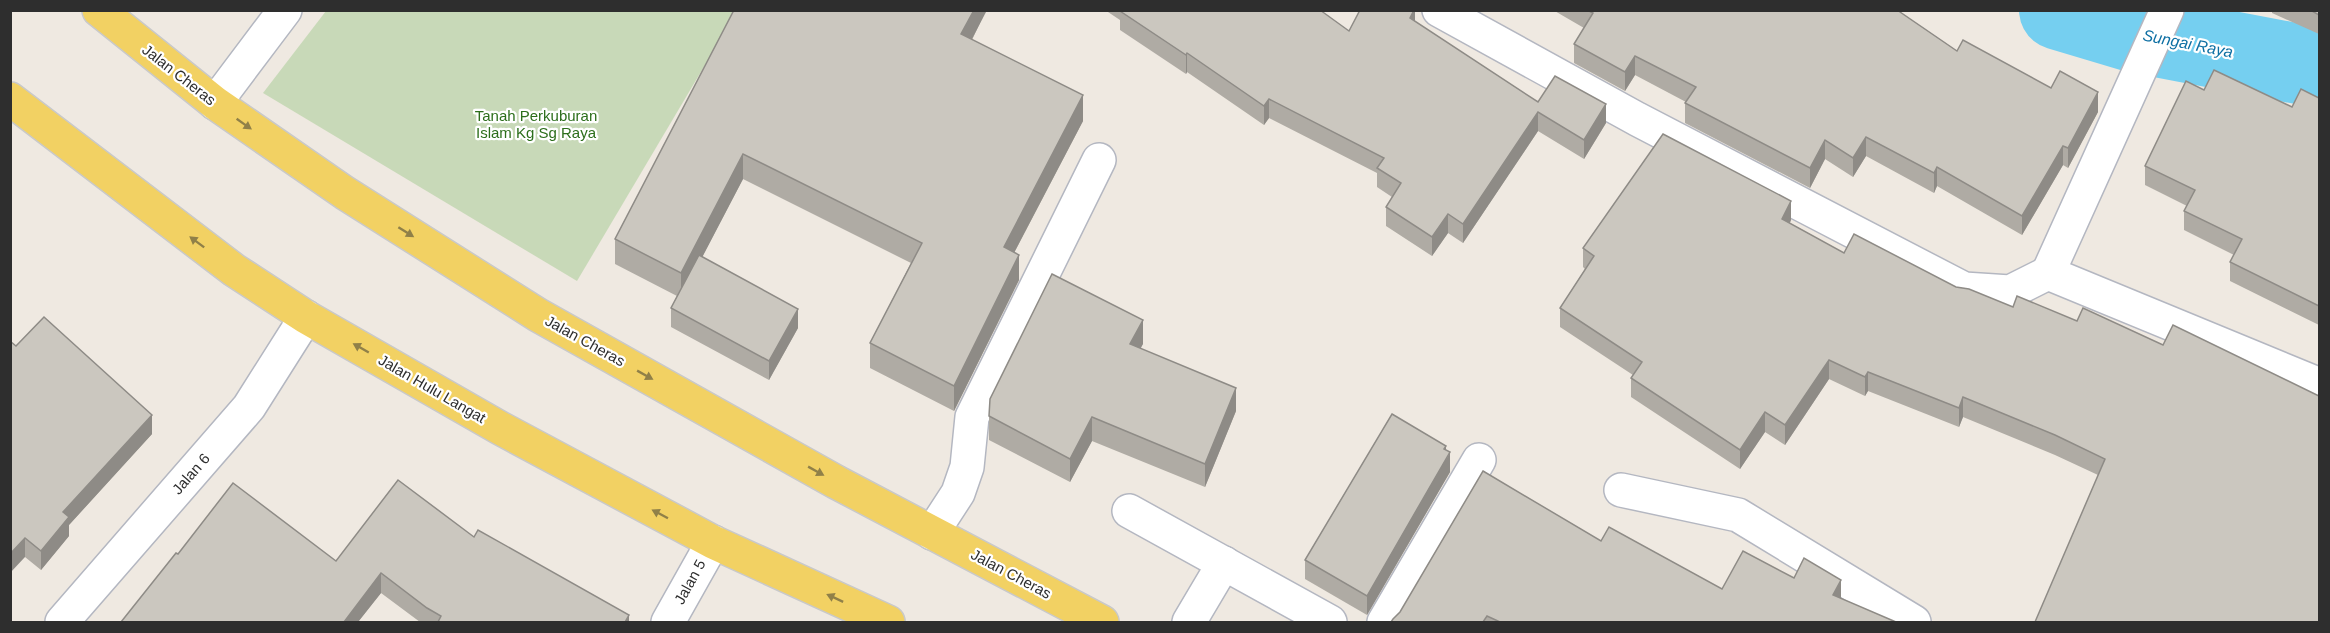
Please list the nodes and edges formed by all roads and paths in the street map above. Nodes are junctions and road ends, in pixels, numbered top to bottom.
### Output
1 (99, 10) edge
2 (285, 10) edge
3 (1439, 10) edge
4 (2166, 11) edge
5 (10, 99) edge
6 (215, 104) junction
7 (1099, 160) dead end
8 (2048, 273) junction
9 (306, 317) junction
10 (2319, 385) edge
11 (1479, 460) dead end
12 (1621, 490) dead end
13 (1129, 511) dead end
14 (932, 533) junction
15 (713, 542) junction
16 (1224, 563) junction
17 (62, 622) edge
18 (668, 622) edge
19 (888, 622) edge
20 (1102, 622) edge
21 (1189, 622) edge
22 (1330, 622) edge
23 (1384, 622) edge
24 (1914, 622) edge

1 - 6 main road, Jalan Cheras
2 - 6 street
3 - 8 street
4 - 8 street
9 -> 5 main road, Jalan Hulu Langat
6 -> 14 main road, Jalan Cheras
7 - 14 street
8 - 10 street
15 -> 9 main road, Jalan Hulu Langat
9 - 17 street, Jalan 6
11 - 23 street
12 - 24 street
13 - 16 street
14 - 20 main road, Jalan Cheras
15 - 18 street, Jalan 5
19 -> 15 main road, Jalan Hulu Langat
16 - 21 street
16 - 22 street

